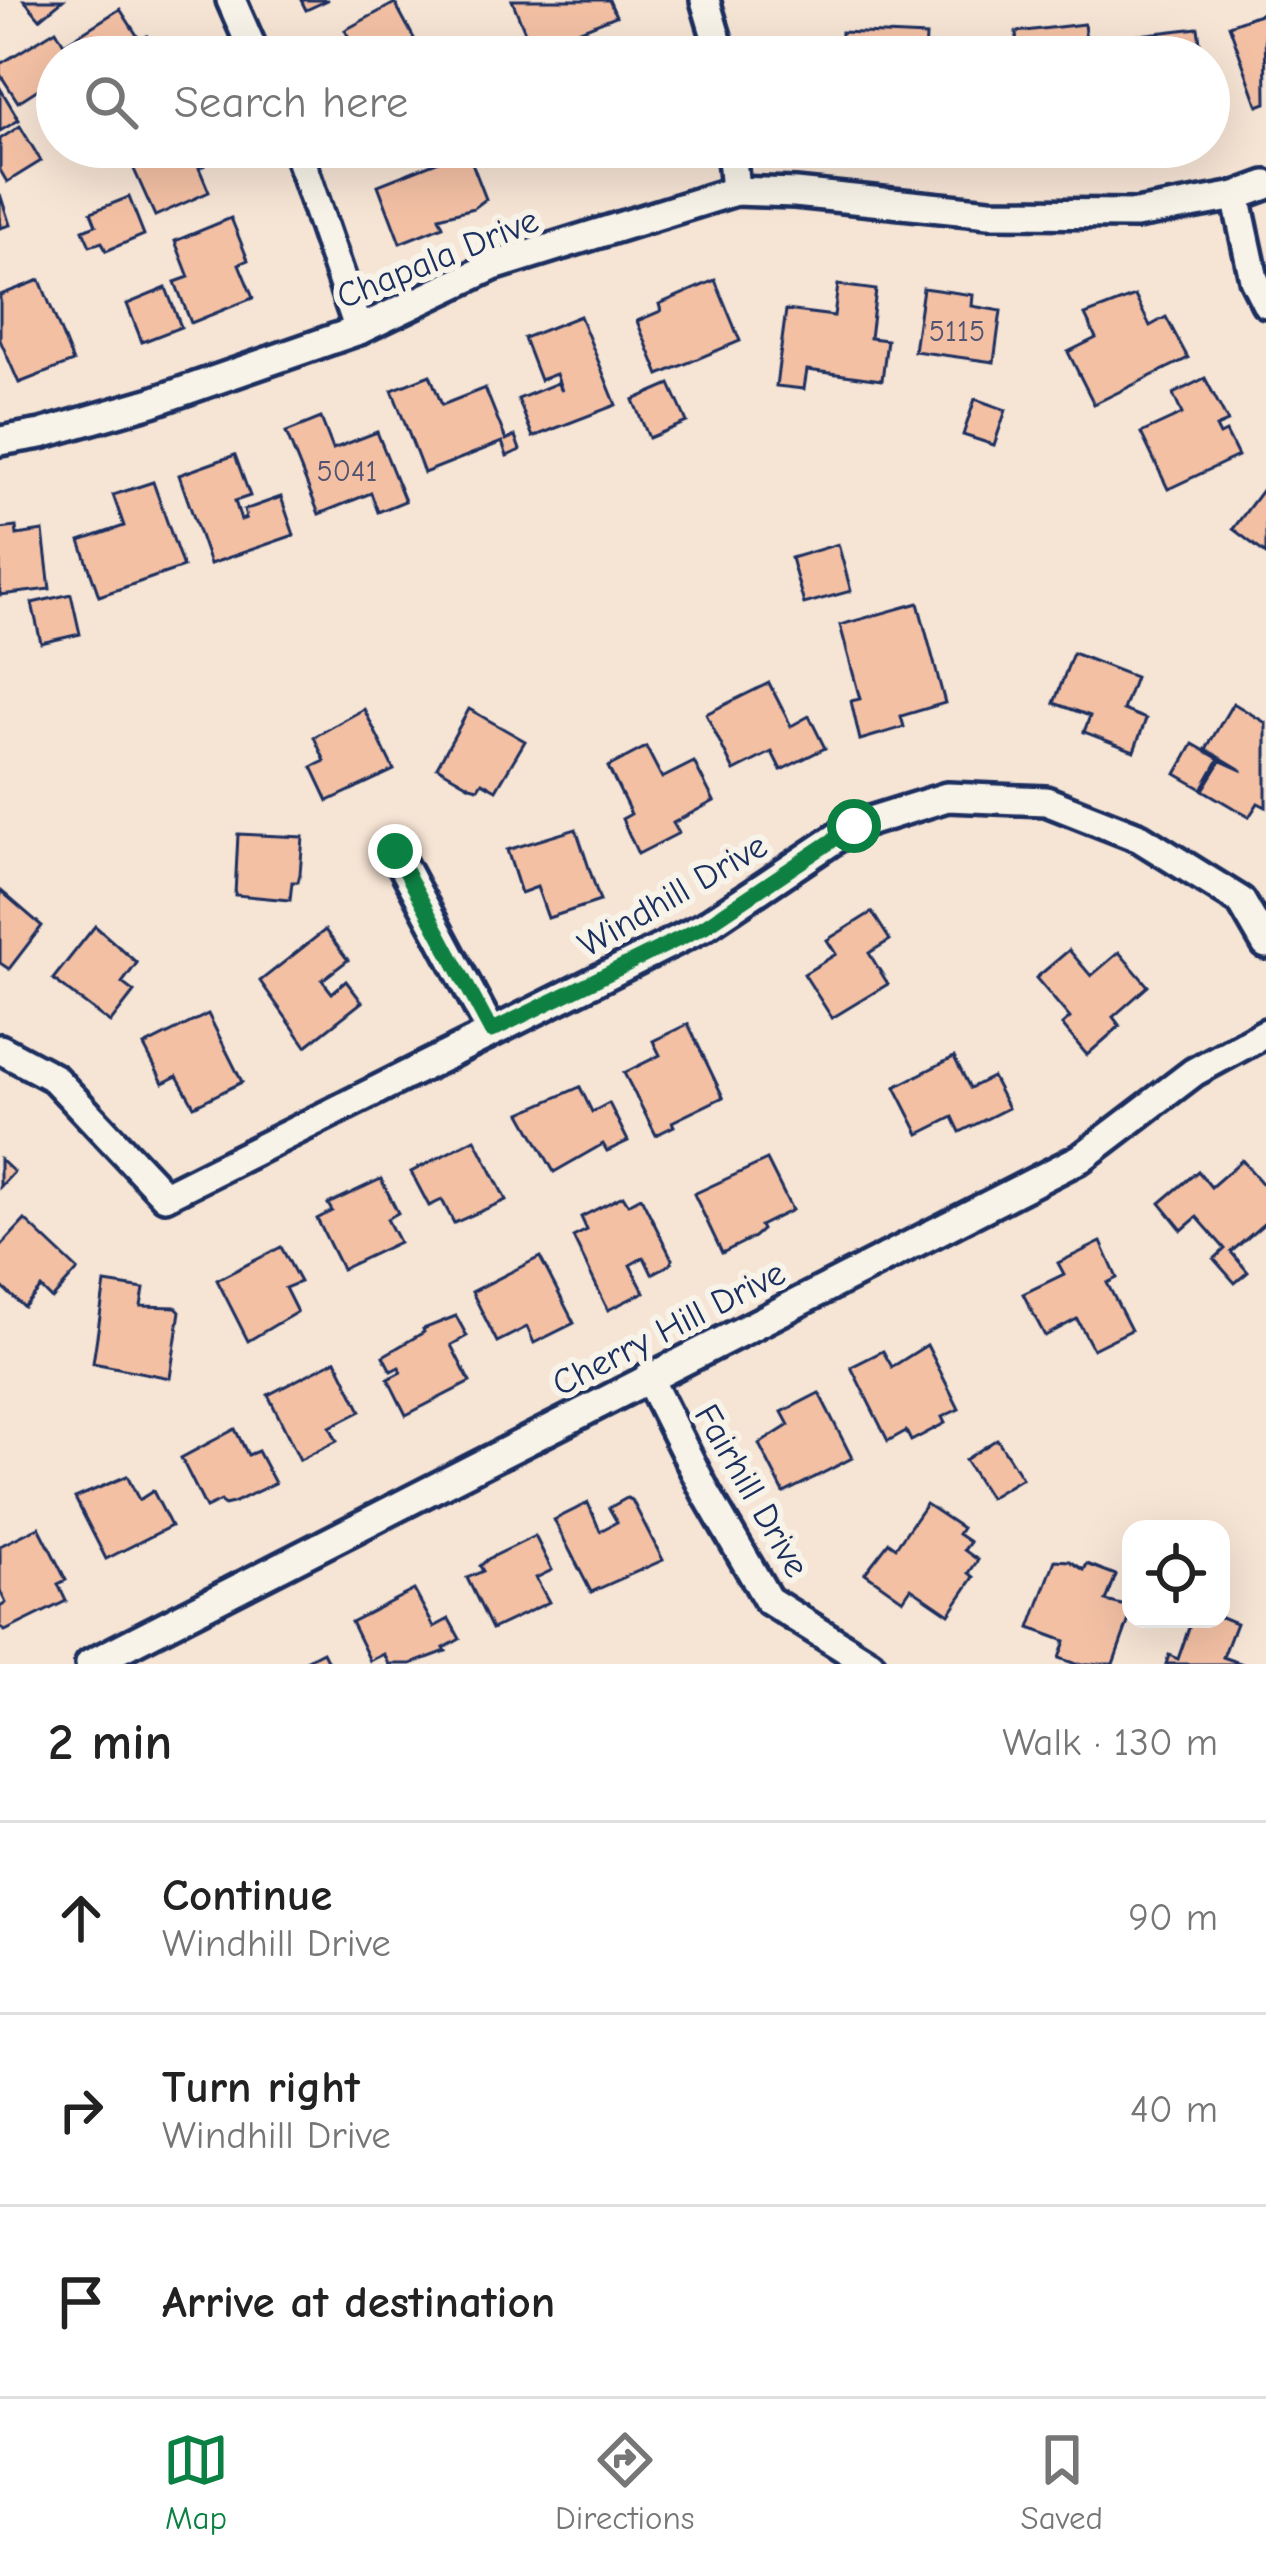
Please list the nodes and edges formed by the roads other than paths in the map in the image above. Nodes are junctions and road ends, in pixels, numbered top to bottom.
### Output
1 (231, 0) edge
2 (705, 0) edge
3 (247, 36) edge
4 (716, 36) edge
5 (303, 168) edge
6 (733, 168) edge
7 (1266, 185) edge
8 (735, 191) junction
9 (1236, 196) junction
10 (1266, 303) edge
11 (359, 330) junction
12 (0, 441) edge
13 (395, 851) dead end
14 (1266, 944) edge
15 (491, 1031) junction
16 (1266, 1033) edge
17 (0, 1049) edge
18 (648, 1377) junction
19 (90, 1664) edge
20 (870, 1664) edge

1 - 3 street
2 - 4 street
5 - 11 street
6 - 8 street
7 - 9 street, Chapala Drive
8 - 9 street, Chapala Drive
8 - 11 street, Chapala Drive
9 - 10 street
11 - 12 street, Chapala Drive
13 - 15 street
14 - 15 street, Windhill Drive
15 - 17 street, Windhill Drive
16 - 18 street, Cherry Hill Drive
18 - 19 street, Cherry Hill Drive
18 - 20 street, Fairhill Drive

